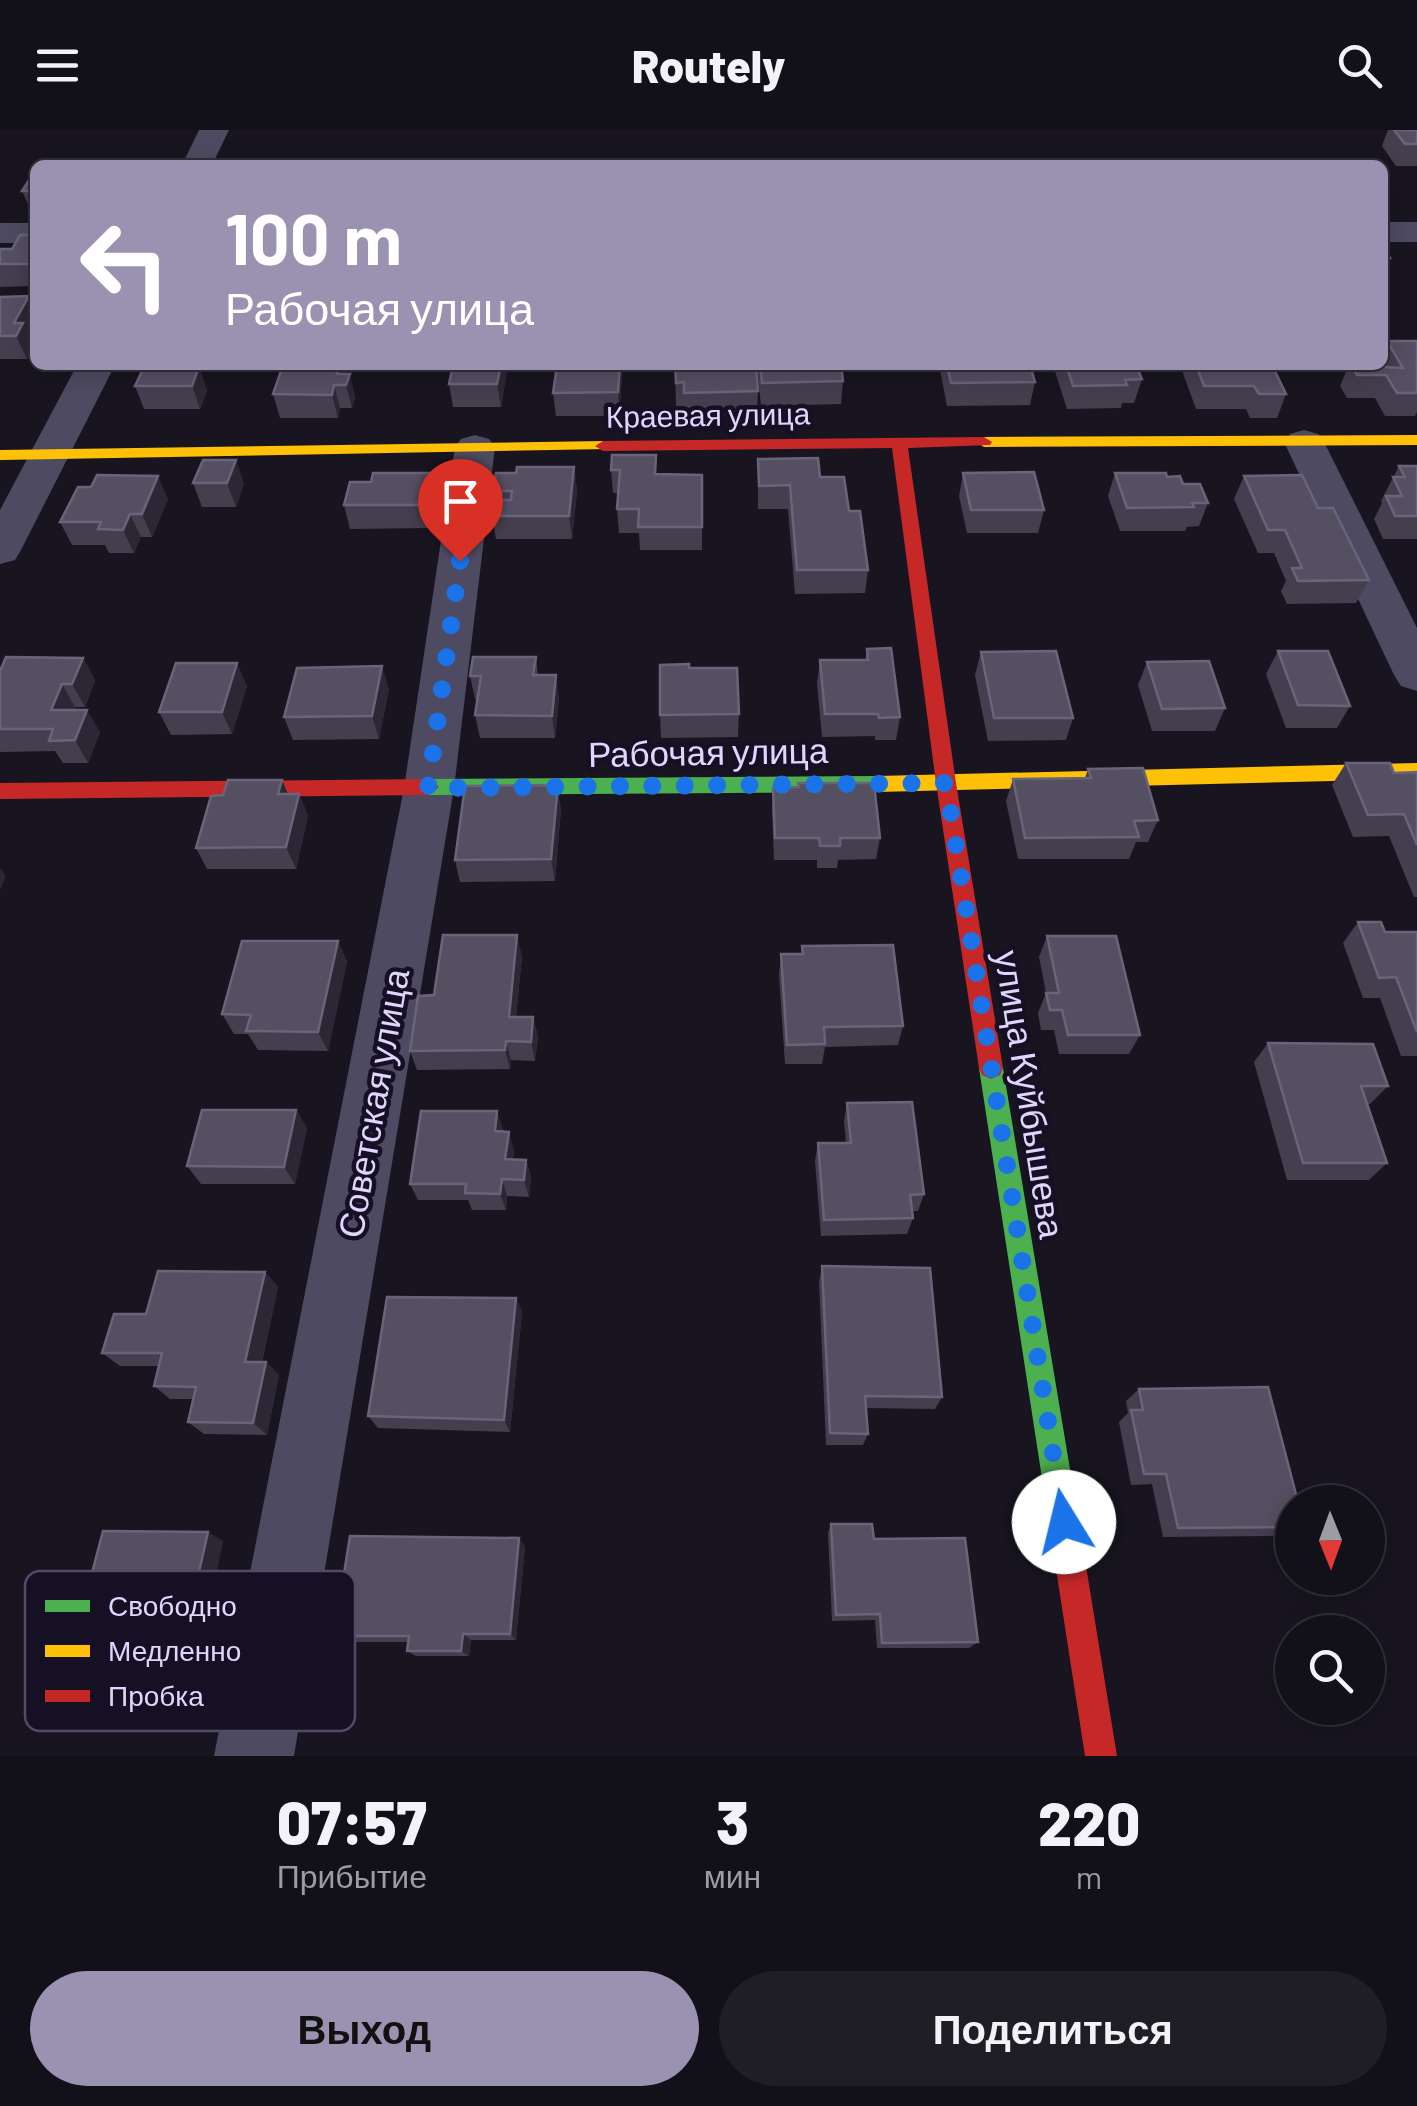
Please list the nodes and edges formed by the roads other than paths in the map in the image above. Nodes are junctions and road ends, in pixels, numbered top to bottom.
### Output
1 (214, 130) edge
2 (199, 160) edge
3 (1388, 232) edge
4 (1417, 232) edge
5 (0, 233) edge
6 (30, 233) edge
7 (93, 370) edge
8 (1417, 440) edge
9 (899, 442) junction
10 (1304, 442) junction
11 (475, 447) junction
12 (51, 454) junction
13 (0, 455) edge
14 (0, 550) edge
15 (1417, 675) edge
16 (1417, 771) edge
17 (946, 783) junction
18 (428, 788) junction
19 (0, 790) edge
20 (287, 1571) edge
21 (258, 1731) edge
22 (254, 1756) edge
23 (1101, 1756) edge

1 - 2 street
3 - 4 street
5 - 6 street
7 - 12 street
8 - 10 street, Краевая улица
9 - 10 street, Краевая улица
9 - 11 street, Краевая улица
9 - 17 street, улица Куйбышева
10 - 15 street
11 - 12 street, Краевая улица
11 - 18 street, Советская улица
12 - 13 street, Краевая улица
12 - 14 street
16 - 17 street, Рабочая улица
17 - 18 street, Рабочая улица
17 - 23 street, улица Куйбышева
18 - 19 street, Рабочая улица
18 - 20 street, Советская улица
21 - 22 street, Советская улица

